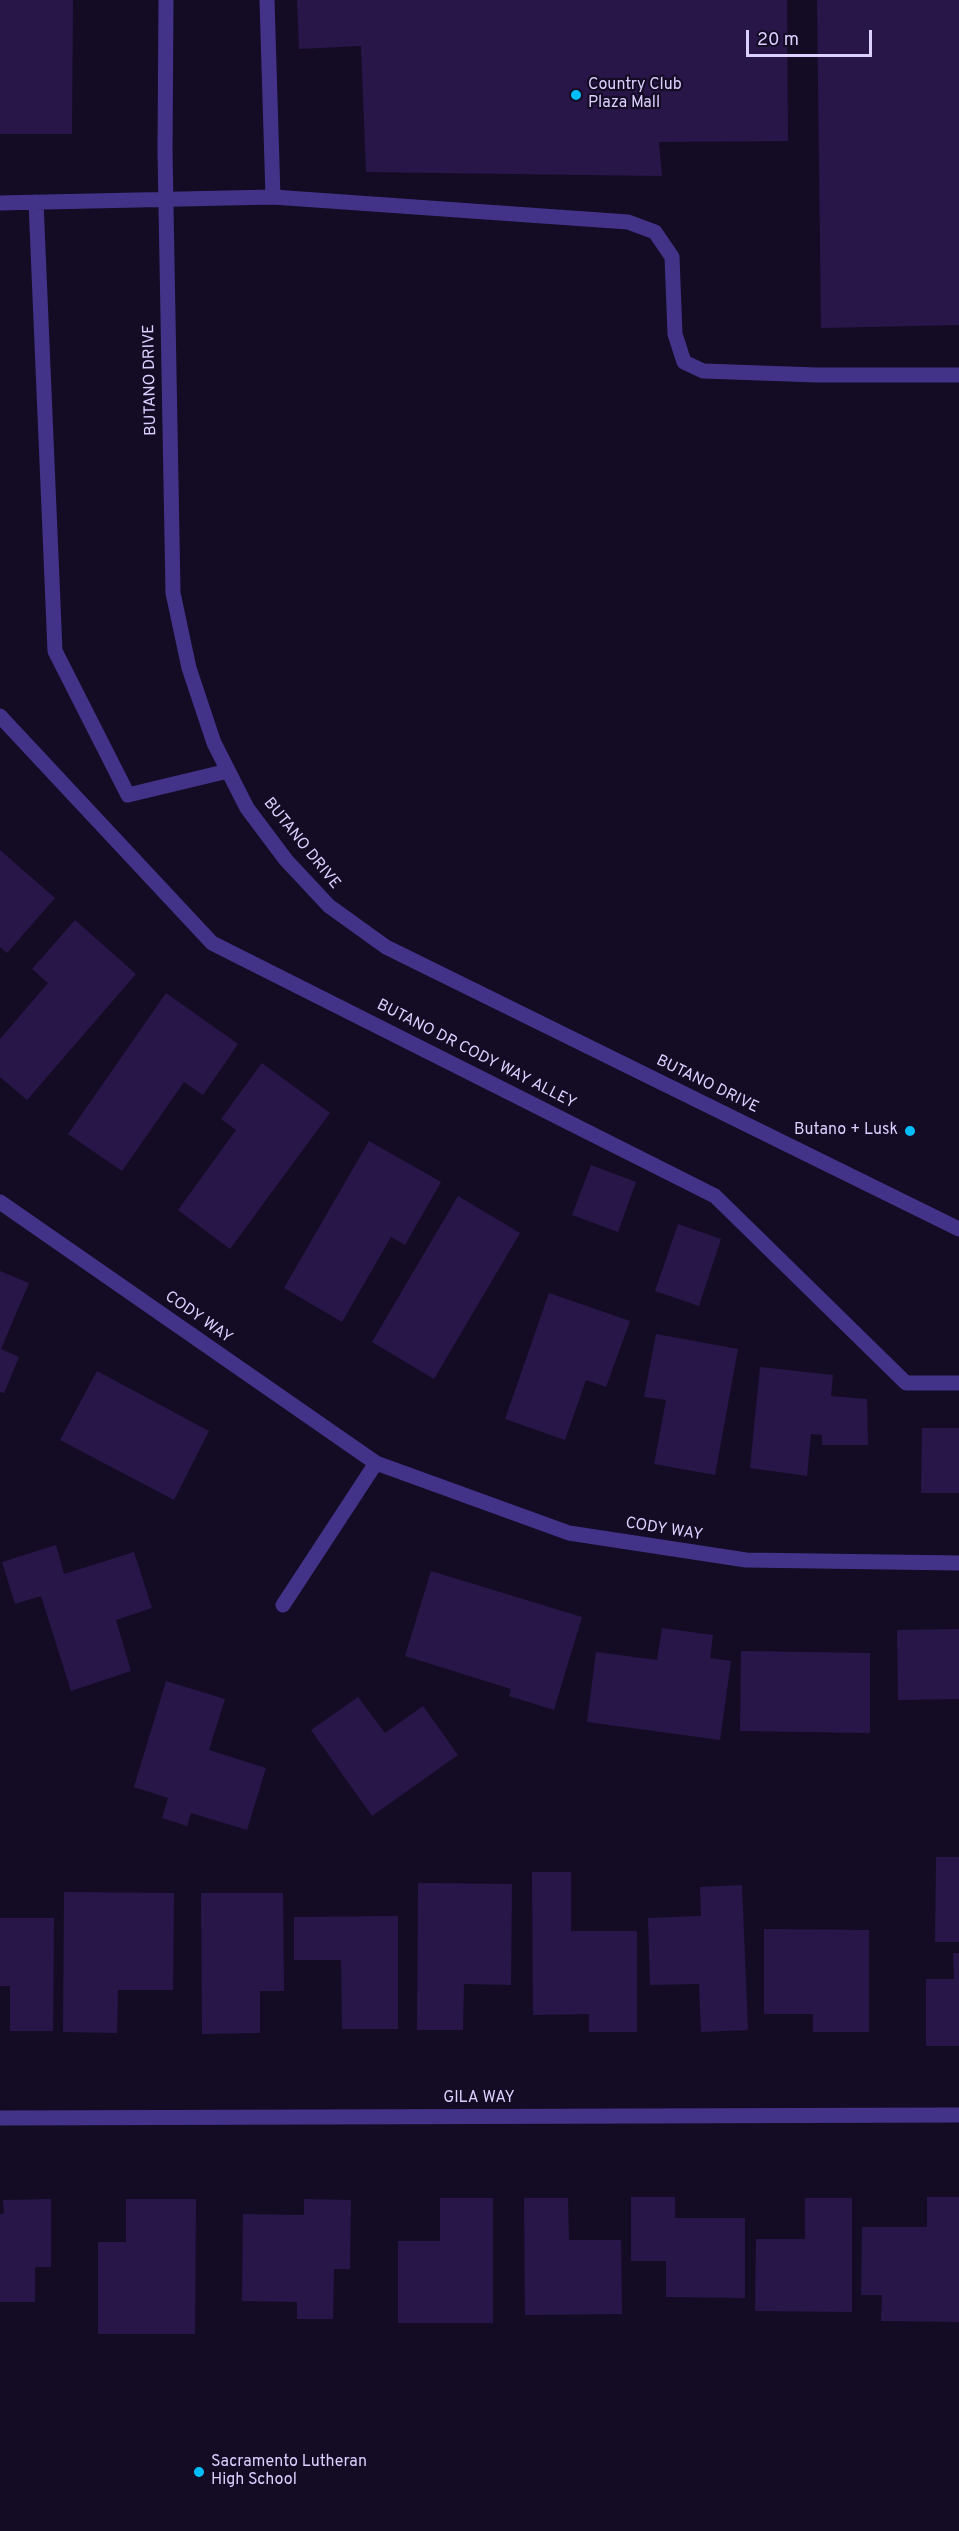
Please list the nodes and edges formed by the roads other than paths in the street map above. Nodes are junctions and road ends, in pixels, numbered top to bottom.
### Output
1 (166, 0) edge
2 (267, 0) edge
3 (273, 197) junction
4 (166, 198) junction
5 (36, 202) junction
6 (0, 203) edge
7 (959, 375) edge
8 (0, 716) edge
9 (228, 771) junction
10 (0, 1202) edge
11 (959, 1229) edge
12 (959, 1383) edge
13 (376, 1463) junction
14 (959, 1563) edge
15 (283, 1605) dead end
16 (959, 2115) edge
17 (0, 2118) edge

1 - 4 street, BUTANO DRIVE
2 - 3 street
3 - 4 street
3 - 7 street
4 - 5 street
4 - 9 street, BUTANO DRIVE
5 - 6 street
5 - 9 street
8 - 12 street, BUTANO DR CODY WAY ALLEY
9 - 11 street, BUTANO DRIVE
10 - 13 street, CODY WAY
13 - 14 street, CODY WAY
13 - 15 street
16 - 17 street, GILA WAY

